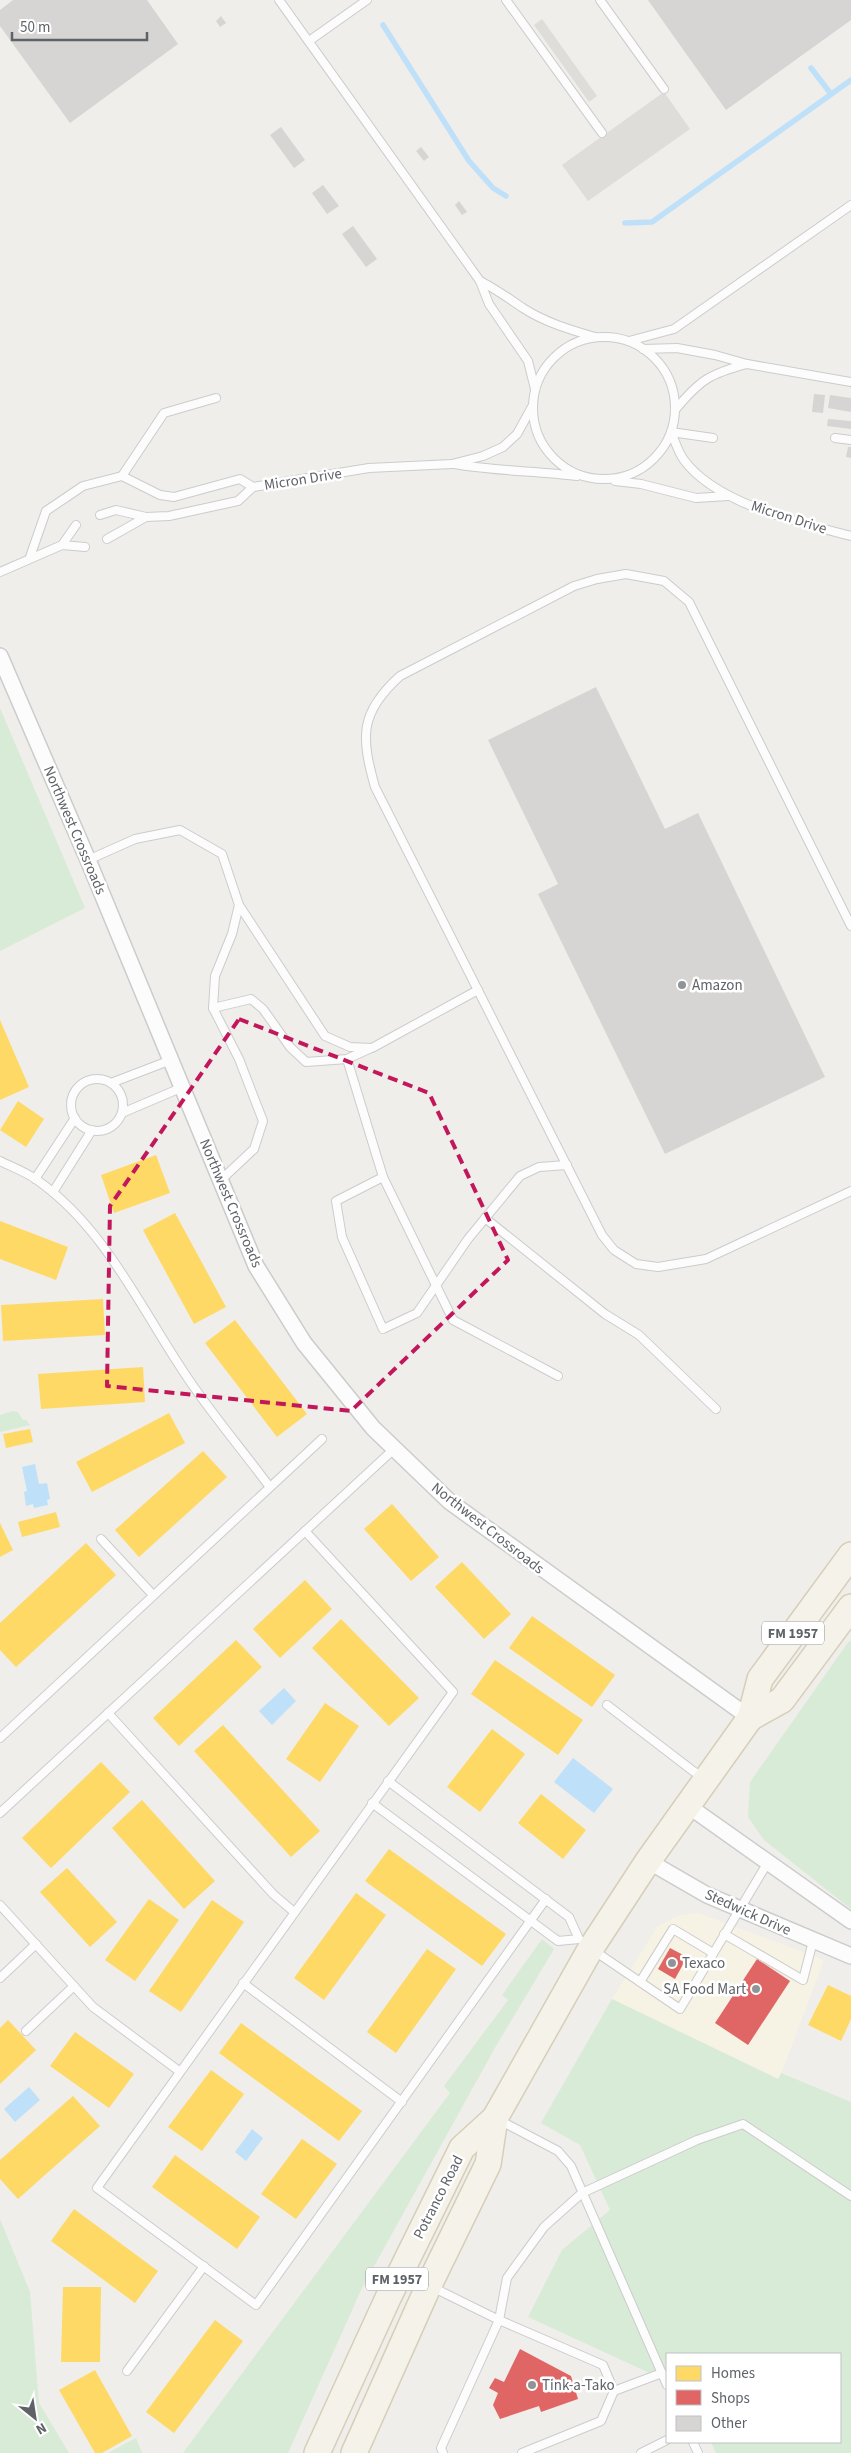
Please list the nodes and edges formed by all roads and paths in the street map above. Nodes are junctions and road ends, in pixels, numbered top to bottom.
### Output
1 (280, 0) edge
2 (367, 0) edge
3 (506, 0) edge
4 (600, 0) edge
5 (309, 41) junction
6 (664, 89) dead end
7 (602, 133) dead end
8 (851, 205) edge
9 (480, 281) junction
10 (596, 337) junction
11 (629, 341) junction
12 (643, 349) junction
13 (747, 364) junction
14 (851, 382) edge
15 (535, 389) junction
16 (216, 398) dead end
17 (533, 405) junction
18 (675, 410) junction
19 (671, 432) junction
20 (713, 438) dead end
21 (835, 438) dead end
22 (851, 440) edge
23 (452, 464) junction
24 (122, 476) junction
25 (585, 477) junction
26 (603, 480) junction
27 (253, 486) junction
28 (728, 496) junction
29 (100, 515) dead end
30 (146, 517) junction
31 (76, 525) dead end
32 (851, 536) edge
33 (107, 538) dead end
34 (62, 545) junction
35 (85, 547) dead end
36 (30, 558) junction
37 (0, 572) edge
38 (0, 656) edge
39 (88, 860) junction
40 (239, 905) junction
41 (851, 926) edge
42 (478, 990) junction
43 (213, 1008) junction
44 (372, 1048) junction
45 (347, 1059) junction
46 (172, 1060) junction
47 (111, 1083) junction
48 (183, 1087) junction
49 (122, 1113) junction
50 (75, 1118) junction
51 (92, 1130) junction
52 (0, 1161) edge
53 (567, 1165) junction
54 (383, 1177) junction
55 (36, 1178) junction
56 (221, 1180) junction
57 (851, 1191) edge
58 (53, 1192) junction
59 (485, 1218) junction
60 (435, 1284) junction
61 (558, 1376) dead end
62 (716, 1409) dead end
63 (322, 1439) dead end
64 (394, 1449) junction
65 (269, 1486) junction
66 (305, 1531) junction
67 (101, 1539) dead end
68 (851, 1555) edge
69 (153, 1595) junction
70 (851, 1607) edge
71 (607, 1705) dead end
72 (108, 1713) junction
73 (750, 1718) junction
74 (0, 1738) edge
75 (707, 1778) junction
76 (388, 1781) junction
77 (372, 1803) junction
78 (687, 1805) junction
79 (0, 1813) edge
80 (648, 1861) junction
81 (768, 1862) junction
82 (546, 1900) junction
83 (0, 1905) edge
84 (738, 1908) junction
85 (294, 1912) junction
86 (851, 1921) edge
87 (530, 1923) junction
88 (724, 1934) junction
89 (813, 1941) junction
90 (36, 1944) junction
91 (585, 1944) junction
92 (713, 1953) junction
93 (851, 1956) edge
94 (0, 1978) edge
95 (640, 1982) junction
96 (244, 1983) junction
97 (74, 1986) junction
98 (26, 2031) dead end
99 (179, 2072) junction
100 (402, 2102) junction
101 (495, 2118) junction
102 (582, 2193) junction
103 (851, 2196) edge
104 (204, 2266) junction
105 (429, 2285) junction
106 (499, 2320) junction
107 (127, 2371) dead end
108 (662, 2373) junction
109 (666, 2382) edge
110 (614, 2391) junction
111 (327, 2427) junction
112 (666, 2440) edge
113 (306, 2453) edge
114 (317, 2453) edge
115 (354, 2453) edge
116 (443, 2453) edge
117 (522, 2453) edge
118 (640, 2453) edge

1 - 5 lane
2 - 5 lane
3 - 7 lane
4 - 6 lane
5 - 9 lane
8 - 11 lane
9 - 10 lane
9 - 15 lane
10 - 11 lane
10 - 15 lane
11 - 12 lane
12 - 13 lane
12 - 18 lane
13 - 14 lane
13 - 18 lane
15 - 17 lane
16 - 24 lane
17 - 23 lane, Micron Drive
17 - 25 lane
18 - 19 lane
19 - 20 lane
19 - 26 lane
19 - 28 lane, Micron Drive
21 - 22 lane
23 - 25 lane, Micron Drive
23 - 27 lane, Micron Drive
24 - 27 lane
24 - 36 lane
25 - 26 lane
26 - 28 lane, Micron Drive
27 - 30 lane, Micron Drive
28 - 32 lane, Micron Drive
29 - 30 lane
30 - 33 lane, Micron Drive
31 - 34 lane
34 - 35 lane
34 - 36 lane
36 - 37 lane
38 - 39 street, Northwest Crossroads
39 - 40 lane
39 - 46 street, Northwest Crossroads
40 - 43 lane
40 - 44 lane
41 - 42 lane
42 - 44 lane
42 - 53 lane
43 - 45 lane
43 - 56 lane
44 - 45 lane
45 - 54 lane
46 - 47 lane
46 - 48 street, Northwest Crossroads
47 - 49 lane
47 - 50 lane
48 - 49 lane
48 - 56 street, Northwest Crossroads
49 - 51 lane
50 - 51 lane
50 - 55 lane
51 - 58 lane
52 - 55 lane
53 - 57 lane
53 - 59 lane
54 - 60 lane
54 - 60 lane
55 - 58 lane
56 - 64 street, Northwest Crossroads
58 - 65 lane
59 - 60 lane
59 - 62 lane
60 - 61 lane
63 - 65 lane
64 - 66 lane
64 - 73 street, Northwest Crossroads
65 - 69 lane
66 - 72 lane
66 - 76 lane
67 - 69 lane
68 - 73 main road, FM 1957
69 - 74 lane
70 - 73 main road, FM 1957
71 - 75 lane
72 - 79 lane
72 - 85 lane
73 - 75 main road, FM 1957
75 - 78 main road, FM 1957
76 - 77 lane
76 - 82 lane
77 - 85 lane
77 - 87 lane
78 - 80 main road, FM 1957
78 - 81 street
80 - 84 street, Stedwick Drive
80 - 91 main road, FM 1957
81 - 84 lane
81 - 86 street
82 - 87 lane
82 - 91 lane
83 - 90 lane
84 - 88 lane
84 - 89 street, Stedwick Drive
85 - 96 lane
87 - 91 lane
87 - 100 lane
88 - 89 lane
88 - 92 lane
89 - 93 street, Stedwick Drive
90 - 94 lane
90 - 97 lane
91 - 95 lane
91 - 101 main road, FM 1957
92 - 95 lane
92 - 95 lane
96 - 99 lane
96 - 100 lane
97 - 98 lane
97 - 99 lane
99 - 104 lane
100 - 104 lane
101 - 102 lane
101 - 105 main road, Potranco Road / FM 1957
101 - 111 main road, Potranco Road / FM 1957
102 - 103 lane
102 - 106 lane
102 - 108 lane
104 - 107 lane
105 - 106 lane
105 - 115 main road, Potranco Road / FM 1957
106 - 110 lane
106 - 116 lane
108 - 109 lane
108 - 110 lane
110 - 117 lane
111 - 113 main road
111 - 114 main road, Potranco Road / FM 1957
112 - 118 lane

